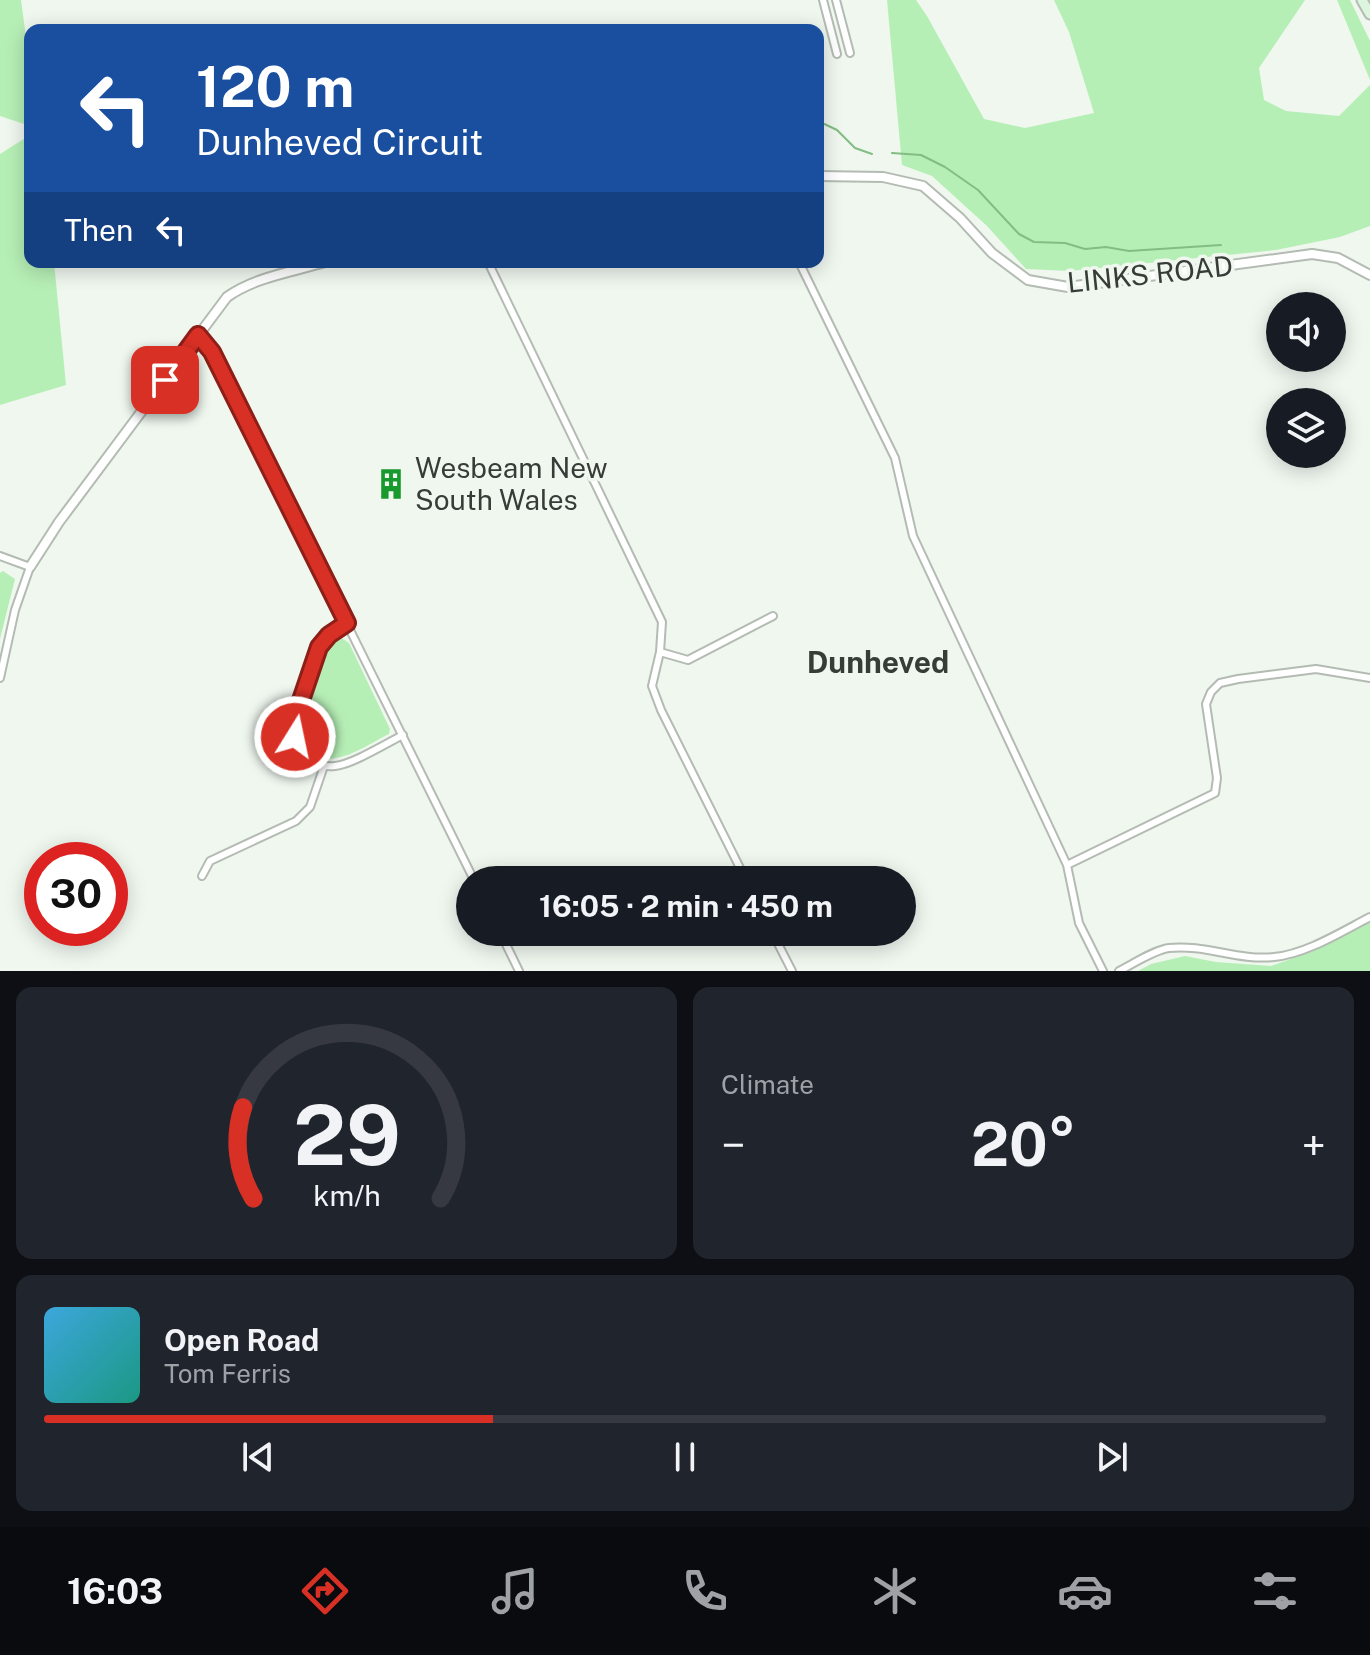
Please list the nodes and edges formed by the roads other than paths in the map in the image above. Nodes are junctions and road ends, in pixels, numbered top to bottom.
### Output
1 (823, 0) edge
2 (836, 0) edge
3 (1362, 0) edge
4 (1370, 14) edge
5 (850, 53) dead end
6 (837, 54) dead end
7 (824, 176) edge
8 (305, 268) edge
9 (491, 268) edge
10 (802, 268) edge
11 (1370, 275) edge
12 (198, 335) junction
13 (0, 556) edge
14 (30, 567) junction
15 (773, 616) dead end
16 (347, 623) junction
17 (660, 652) junction
18 (0, 678) edge
19 (1370, 678) edge
20 (403, 735) junction
21 (324, 766) junction
22 (1067, 865) junction
23 (467, 866) edge
24 (739, 866) edge
25 (202, 876) dead end
26 (1370, 917) edge
27 (507, 946) edge
28 (779, 946) edge
29 (519, 971) edge
30 (792, 971) edge
31 (1103, 971) edge
32 (1119, 971) edge

1 - 6 street
2 - 5 street
3 - 4 main road
7 - 11 street, LINKS ROAD
8 - 12 street
9 - 17 street
10 - 22 street
12 - 14 street
12 - 16 street
13 - 14 street
14 - 18 street
15 - 17 street
16 - 20 street
16 - 21 street
17 - 24 street
19 - 22 street
20 - 21 street
20 - 23 street
21 - 25 street
22 - 31 street
26 - 32 street
27 - 29 street
28 - 30 street

